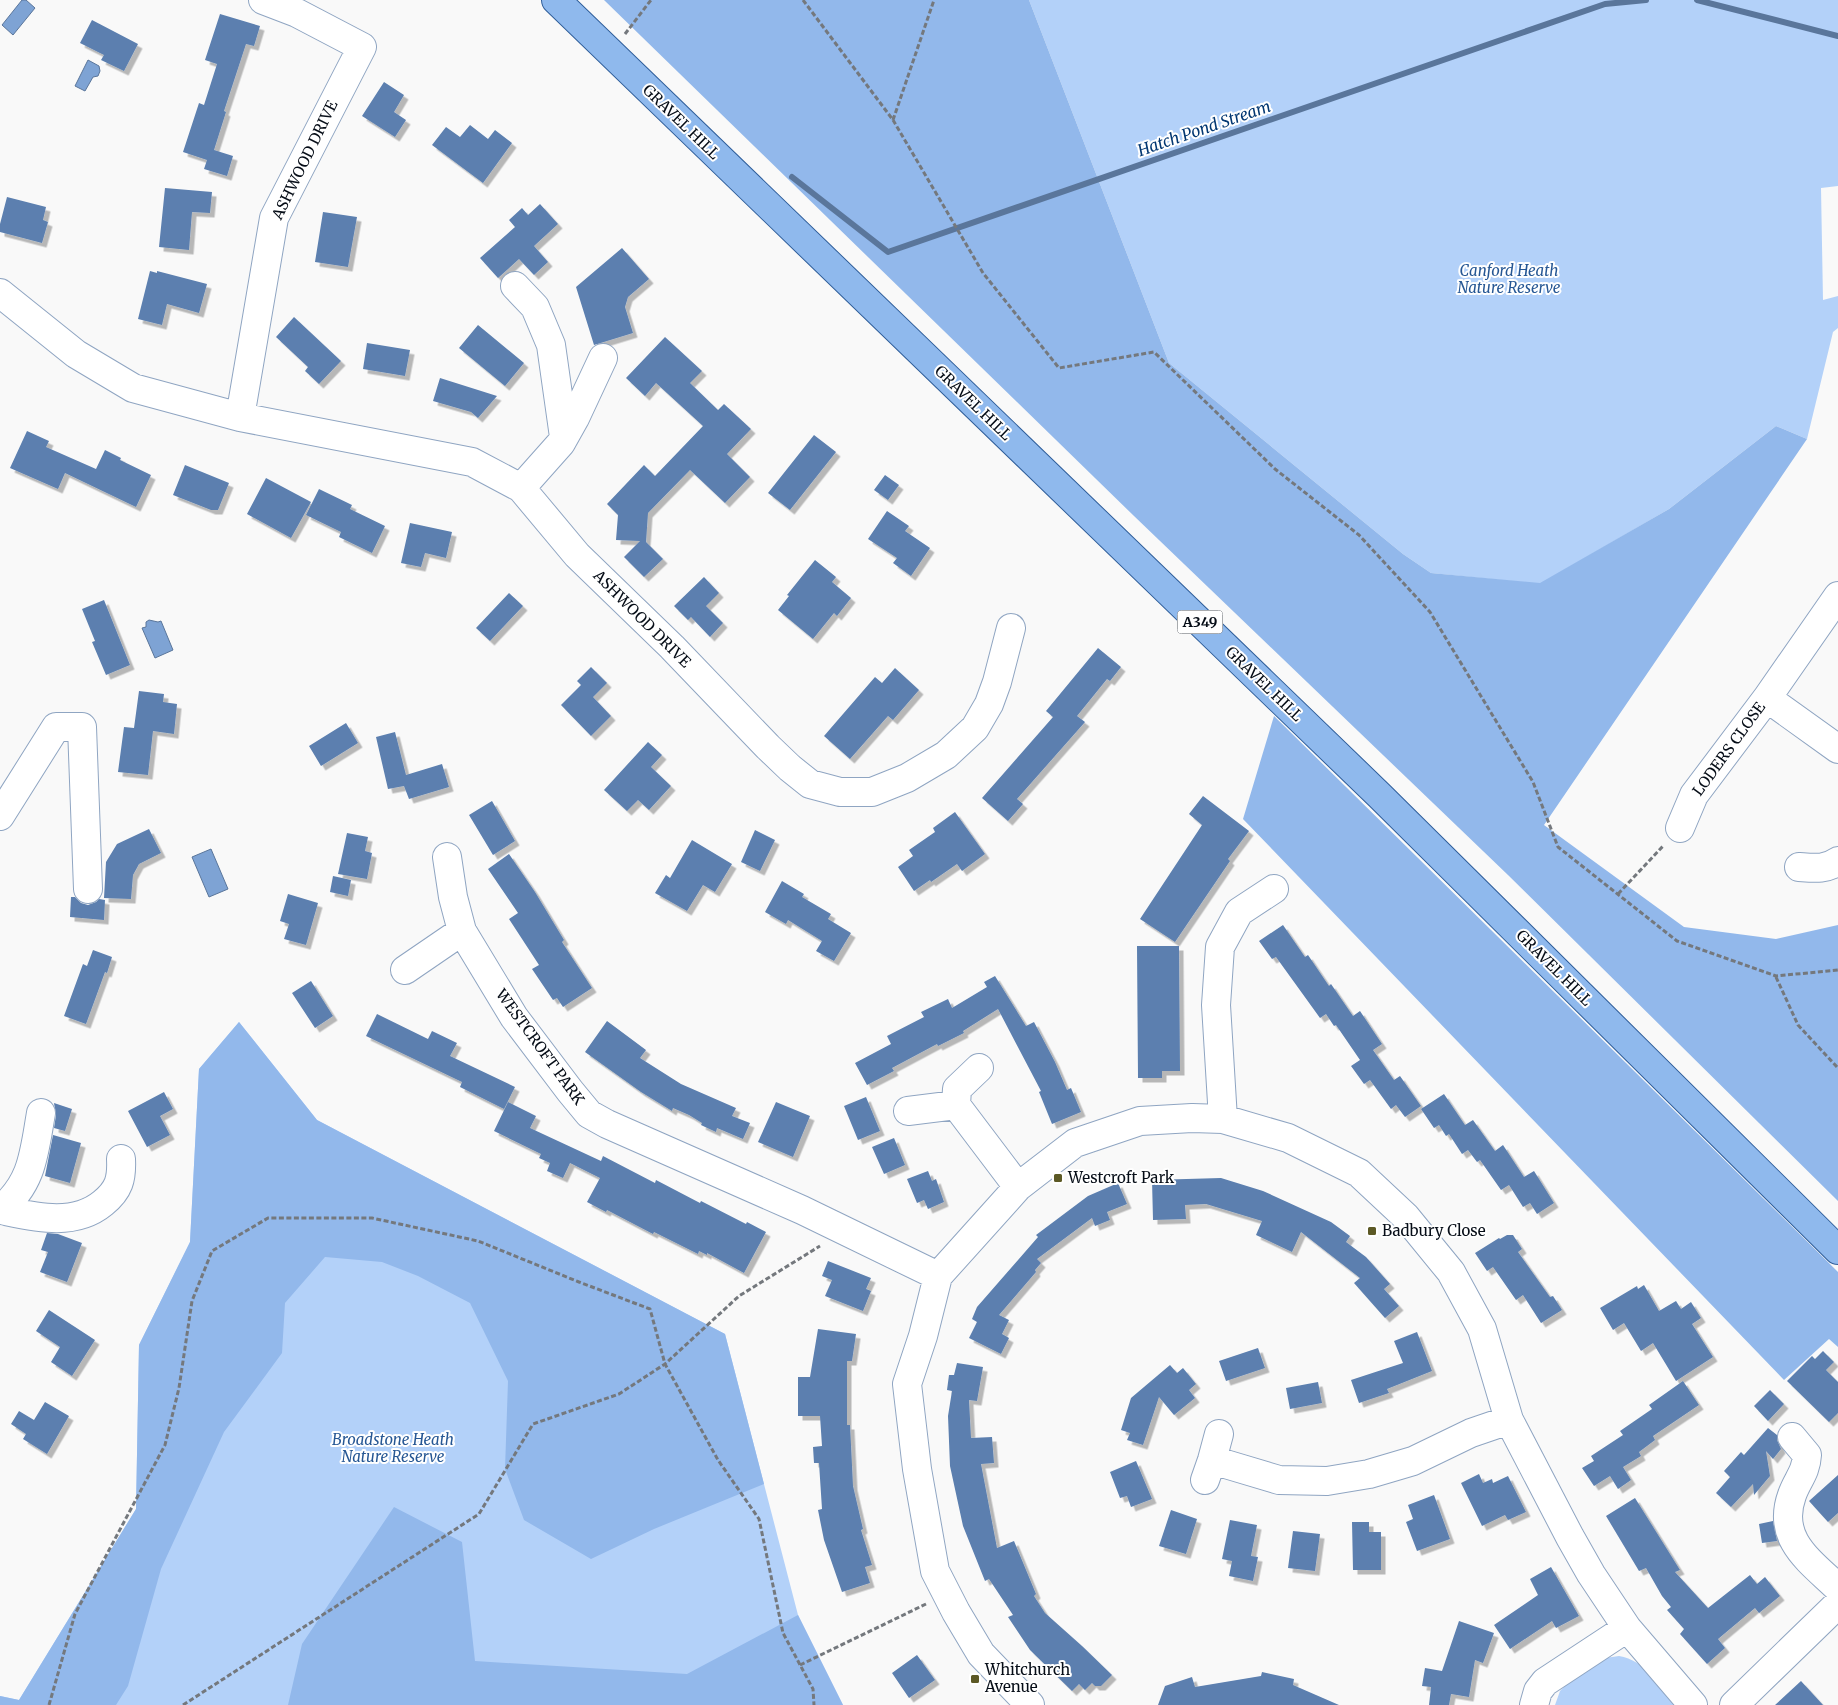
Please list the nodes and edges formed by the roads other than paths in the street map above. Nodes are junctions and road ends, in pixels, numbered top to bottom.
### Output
1 (263, 0) edge
2 (556, 0) edge
3 (515, 286) dead end
4 (0, 294) edge
5 (603, 358) dead end
6 (240, 417) junction
7 (564, 437) junction
8 (520, 488) junction
9 (1838, 596) edge
10 (1011, 628) dead end
11 (1767, 698) junction
12 (1838, 749) edge
13 (0, 816) edge
14 (1680, 828) road end
15 (447, 857) dead end
16 (1838, 861) edge
17 (1799, 866) dead end
18 (88, 888) dead end
19 (1274, 889) dead end
20 (462, 931) junction
21 (405, 970) dead end
22 (979, 1068) dead end
23 (956, 1105) junction
24 (908, 1111) dead end
25 (41, 1113) dead end
26 (1223, 1119) junction
27 (121, 1159) dead end
28 (1018, 1188) junction
29 (0, 1210) edge
30 (1838, 1250) edge
31 (938, 1276) junction
32 (1509, 1420) junction
33 (1792, 1437) dead end
34 (1212, 1458) dead end
35 (1838, 1588) edge
36 (1838, 1604) edge
37 (1627, 1628) junction
38 (1030, 1705) edge
39 (1534, 1705) edge
40 (1693, 1705) edge
41 (1734, 1705) edge

1 - 6 street, ASHWOOD DRIVE
2 - 30 main road, GRAVEL HILL / A349
3 - 7 street
4 - 6 street, ASHWOOD DRIVE
5 - 7 street
6 - 8 street, ASHWOOD DRIVE
7 - 8 street
8 - 10 street, ASHWOOD DRIVE
9 - 11 street, LODERS CLOSE
11 - 12 street, LODERS CLOSE
11 - 14 street, LODERS CLOSE
13 - 18 street
15 - 20 street, WESTCROFT PARK
16 - 17 street
19 - 26 street
20 - 21 street
20 - 31 street, WESTCROFT PARK
22 - 23 street
23 - 24 street
23 - 28 street
25 - 29 street
26 - 28 street
26 - 32 street
27 - 29 street
28 - 31 street
31 - 38 street
32 - 34 street
32 - 37 street
33 - 35 street
36 - 41 street
37 - 39 street
37 - 40 street

